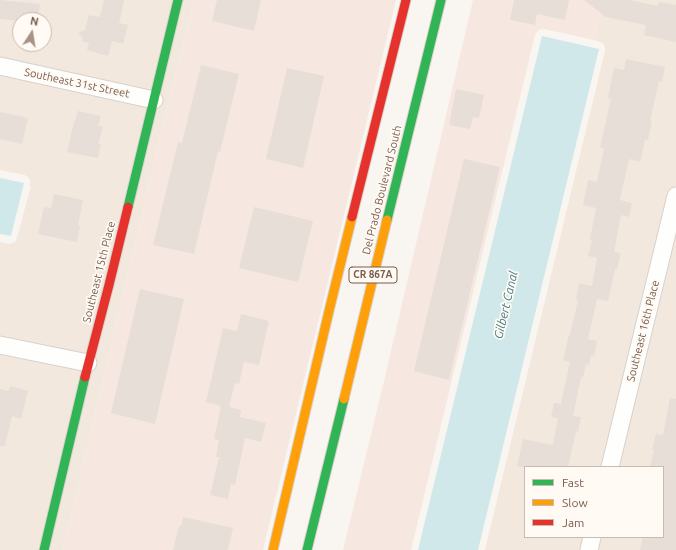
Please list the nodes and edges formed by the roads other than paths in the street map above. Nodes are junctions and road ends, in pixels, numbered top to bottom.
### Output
1 (178, 0) edge
2 (406, 0) edge
3 (441, 0) edge
4 (0, 66) edge
5 (154, 100) junction
6 (676, 196) edge
7 (0, 345) edge
8 (88, 364) junction
9 (610, 466) edge
10 (592, 538) edge
11 (44, 550) edge
12 (273, 550) edge
13 (307, 550) edge
14 (589, 550) edge

1 - 5 main road, Southeast 15th Place
2 - 12 main road, Del Prado Boulevard South / CR 867A
3 - 13 main road, Del Prado Boulevard South / CR 867A
4 - 5 street, Southeast 31st Street
5 - 8 main road, Southeast 15th Place
6 - 9 street, Southeast 16th Place
7 - 8 street
8 - 11 main road, Southeast 15th Place
10 - 14 street

